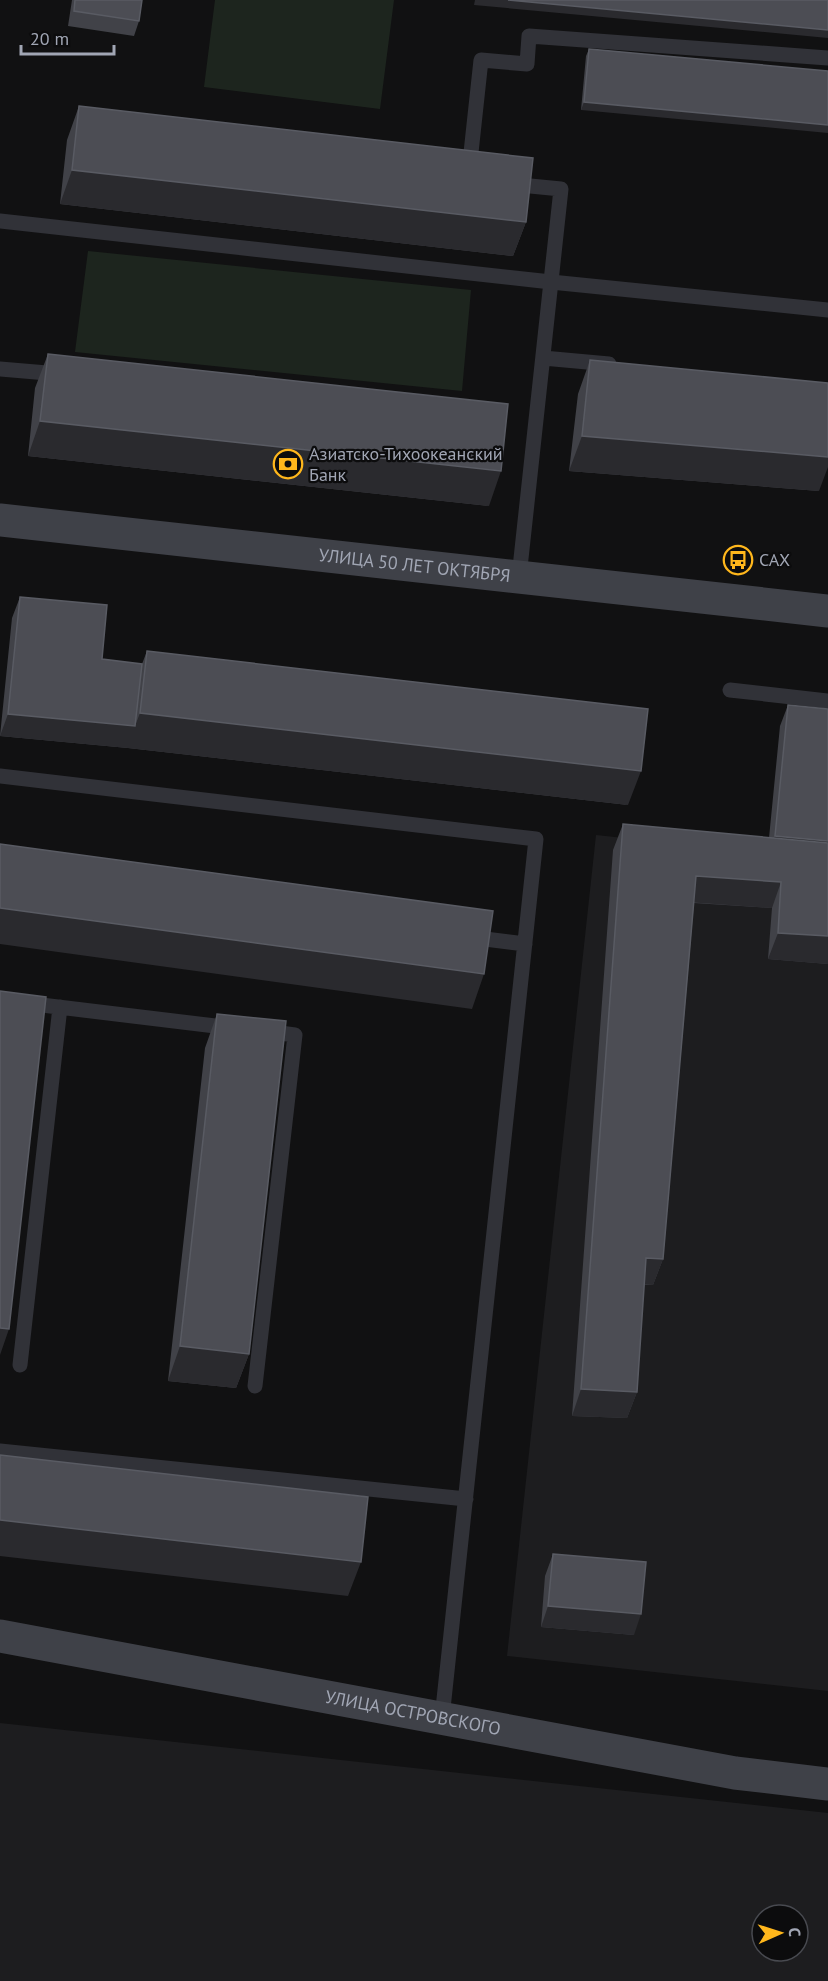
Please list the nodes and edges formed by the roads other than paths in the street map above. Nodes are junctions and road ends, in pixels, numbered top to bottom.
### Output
1 (828, 58) edge
2 (0, 221) edge
3 (551, 282) junction
4 (828, 310) edge
5 (543, 358) junction
6 (626, 366) edge
7 (0, 369) edge
8 (71, 375) edge
9 (0, 520) edge
10 (519, 577) junction
11 (828, 611) edge
12 (730, 690) dead end
13 (828, 701) edge
14 (0, 776) edge
15 (455, 935) edge
16 (525, 944) junction
17 (0, 1000) edge
18 (60, 1007) junction
19 (20, 1365) dead end
20 (255, 1386) dead end
21 (0, 1451) edge
22 (466, 1499) junction
23 (0, 1636) edge
24 (442, 1718) junction
25 (828, 1784) edge

1 - 3 lane
2 - 3 lane
3 - 4 lane
3 - 5 lane
5 - 6 lane
5 - 10 lane
7 - 8 lane
9 - 10 street, УЛИЦА 50 ЛЕТ ОКТЯБРЯ
10 - 11 street, УЛИЦА 50 ЛЕТ ОКТЯБРЯ
12 - 13 lane
14 - 16 lane
15 - 16 lane
16 - 22 lane
17 - 18 lane
18 - 19 lane
18 - 20 lane
21 - 22 lane
22 - 24 lane
23 - 24 street, УЛИЦА ОСТРОВСКОГО
24 - 25 street, УЛИЦА ОСТРОВСКОГО

